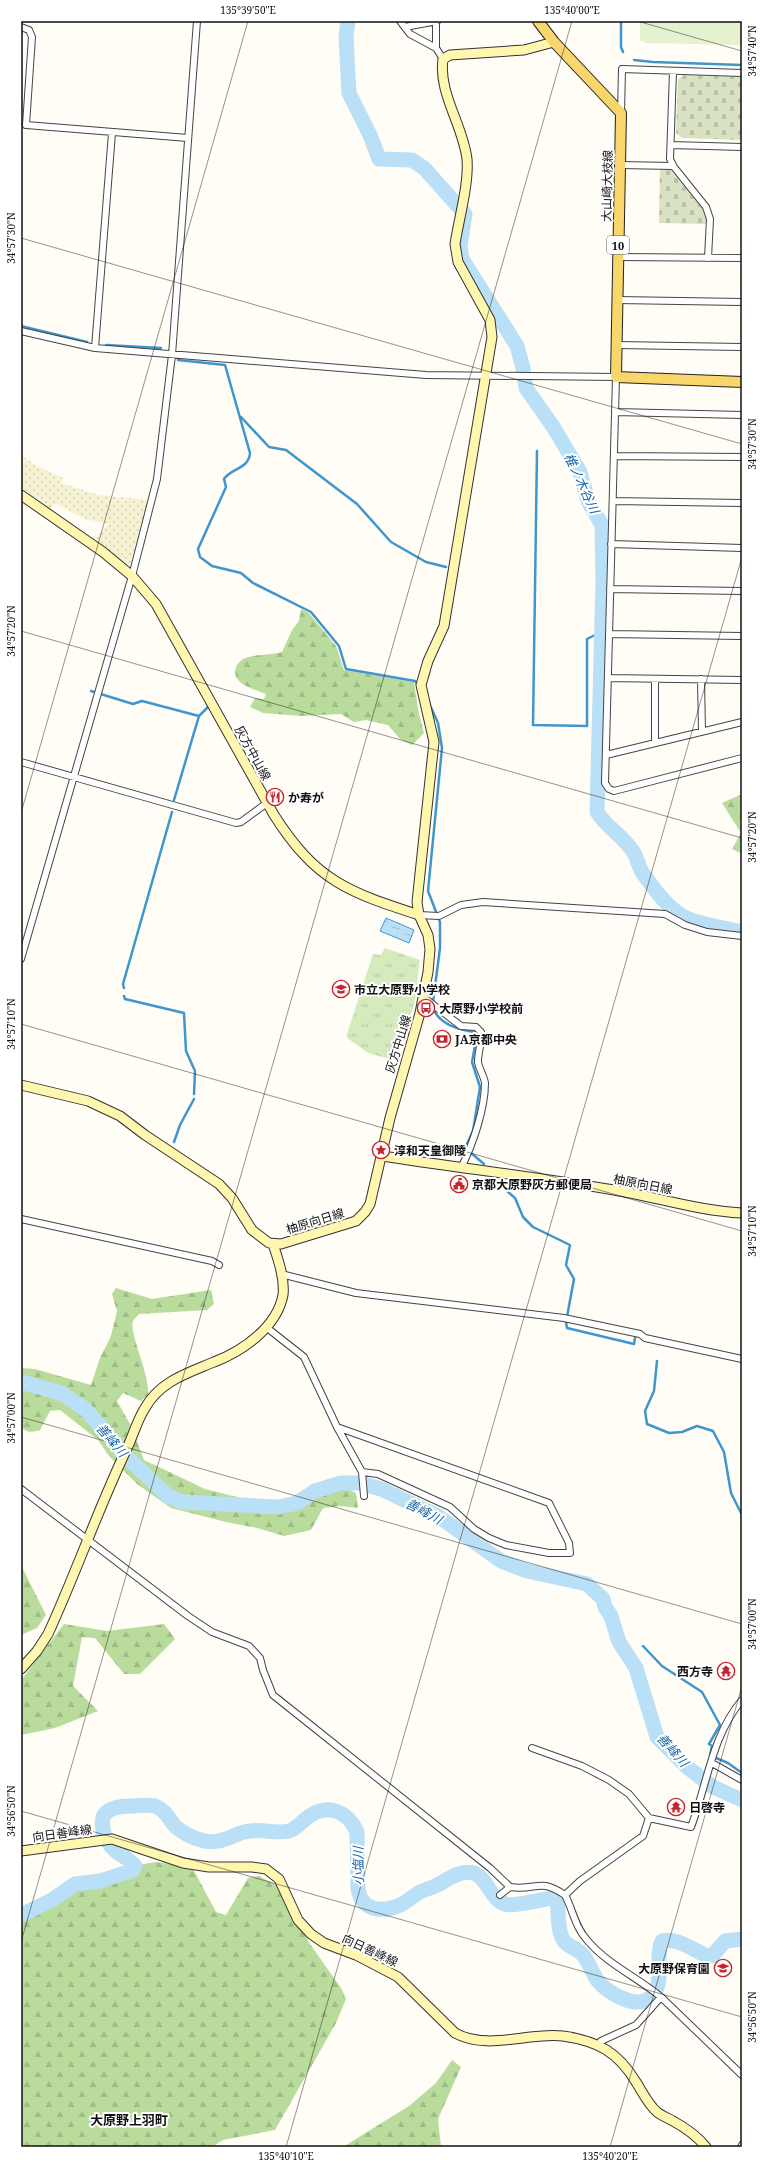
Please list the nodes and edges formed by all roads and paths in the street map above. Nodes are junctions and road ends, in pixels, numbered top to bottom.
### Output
1 (198, 21) edge
2 (400, 21) edge
3 (538, 21) edge
4 (437, 22) edge
5 (21, 27) edge
6 (405, 27) junction
7 (554, 42) junction
8 (436, 48) junction
9 (443, 59) junction
10 (673, 71) junction
11 (742, 73) edge
12 (621, 113) junction
13 (112, 133) junction
14 (188, 138) junction
15 (671, 145) junction
16 (742, 147) edge
17 (620, 165) junction
18 (673, 166) junction
19 (618, 257) junction
20 (708, 258) junction
21 (742, 258) edge
22 (617, 300) junction
23 (742, 302) edge
24 (21, 331) edge
25 (616, 346) junction
26 (742, 347) edge
27 (95, 348) junction
28 (172, 355) junction
29 (487, 375) junction
30 (616, 377) junction
31 (742, 382) edge
32 (615, 412) junction
33 (742, 416) edge
34 (614, 456) junction
35 (742, 458) edge
36 (21, 495) edge
37 (612, 501) junction
38 (742, 503) edge
39 (611, 544) junction
40 (742, 548) edge
41 (132, 576) junction
42 (610, 588) junction
43 (742, 591) edge
44 (609, 634) junction
45 (742, 636) edge
46 (608, 678) junction
47 (655, 679) junction
48 (701, 679) junction
49 (742, 680) edge
50 (742, 722) edge
51 (702, 732) junction
52 (655, 743) junction
53 (606, 755) junction
54 (742, 758) edge
55 (21, 762) edge
56 (74, 777) junction
57 (267, 803) junction
58 (419, 915) junction
59 (742, 936) edge
60 (21, 959) edge
61 (423, 997) junction
62 (21, 1085) edge
63 (382, 1156) junction
64 (461, 1168) junction
65 (742, 1213) edge
66 (21, 1219) edge
67 (273, 1244) junction
68 (219, 1265) dead end
69 (281, 1274) junction
70 (266, 1327) junction
71 (742, 1359) edge
72 (337, 1427) junction
73 (362, 1474) junction
74 (21, 1489) edge
75 (364, 1496) dead end
76 (86, 1540) junction
77 (21, 1669) edge
78 (742, 1700) edge
79 (532, 1748) dead end
80 (711, 1765) junction
81 (742, 1780) edge
82 (649, 1818) junction
83 (21, 1851) edge
84 (510, 1887) junction
85 (500, 1895) dead end
86 (565, 1895) junction
87 (660, 1996) junction
88 (598, 2045) junction
89 (742, 2075) edge
90 (706, 2147) edge

1 - 14 street
2 - 6 street
3 - 7 main road
4 - 6 street
4 - 8 street
5 - 13 street
6 - 8 street
7 - 9 main road
7 - 12 main road
8 - 9 street
9 - 29 main road
10 - 11 street
10 - 12 street
10 - 15 street
12 - 17 main road, 大山崎大枝線 / 10
13 - 14 street
13 - 27 street
14 - 28 street
15 - 16 street
15 - 18 street
17 - 18 street
17 - 19 main road, 大山崎大枝線 / 10
18 - 20 street
19 - 20 street
19 - 22 main road, 大山崎大枝線 / 10
20 - 21 street
22 - 23 street
22 - 25 main road, 大山崎大枝線 / 10
24 - 27 street
25 - 26 street
25 - 30 main road, 大山崎大枝線 / 10
27 - 28 street
28 - 29 street
28 - 41 street
29 - 30 street
29 - 58 main road
30 - 31 main road
30 - 32 street
32 - 33 street
32 - 34 street
34 - 35 street
34 - 37 street
36 - 41 main road, 灰方中山線
37 - 38 street
37 - 39 street
39 - 40 street
39 - 42 street
41 - 56 street
41 - 57 main road, 灰方中山線
42 - 43 street
42 - 44 street
44 - 45 street
44 - 46 street
46 - 47 street
46 - 53 street
47 - 48 street
47 - 52 street
48 - 49 street
48 - 51 street
50 - 51 street
51 - 52 street
52 - 53 street
53 - 54 street
55 - 56 street
56 - 57 street
56 - 60 street
57 - 58 main road, 灰方中山線
58 - 59 street
58 - 61 main road, 灰方中山線
61 - 63 main road, 灰方中山線
61 - 64 street
62 - 67 main road, 柚原向日線
63 - 64 main road, 柚原向日線
63 - 67 main road, 柚原向日線
64 - 65 main road, 柚原向日線
66 - 68 street
67 - 69 main road
69 - 70 main road
69 - 71 street
70 - 72 street
70 - 76 main road
72 - 73 street
72 - 73 street
73 - 75 street
74 - 76 street
76 - 77 main road
76 - 84 street
78 - 80 street
79 - 82 street
80 - 81 street
80 - 82 street
82 - 86 street
83 - 88 main road, 向日善峰線
84 - 85 street
84 - 86 street
86 - 87 street
87 - 88 street
87 - 89 street
88 - 90 main road, 向日善峰線

